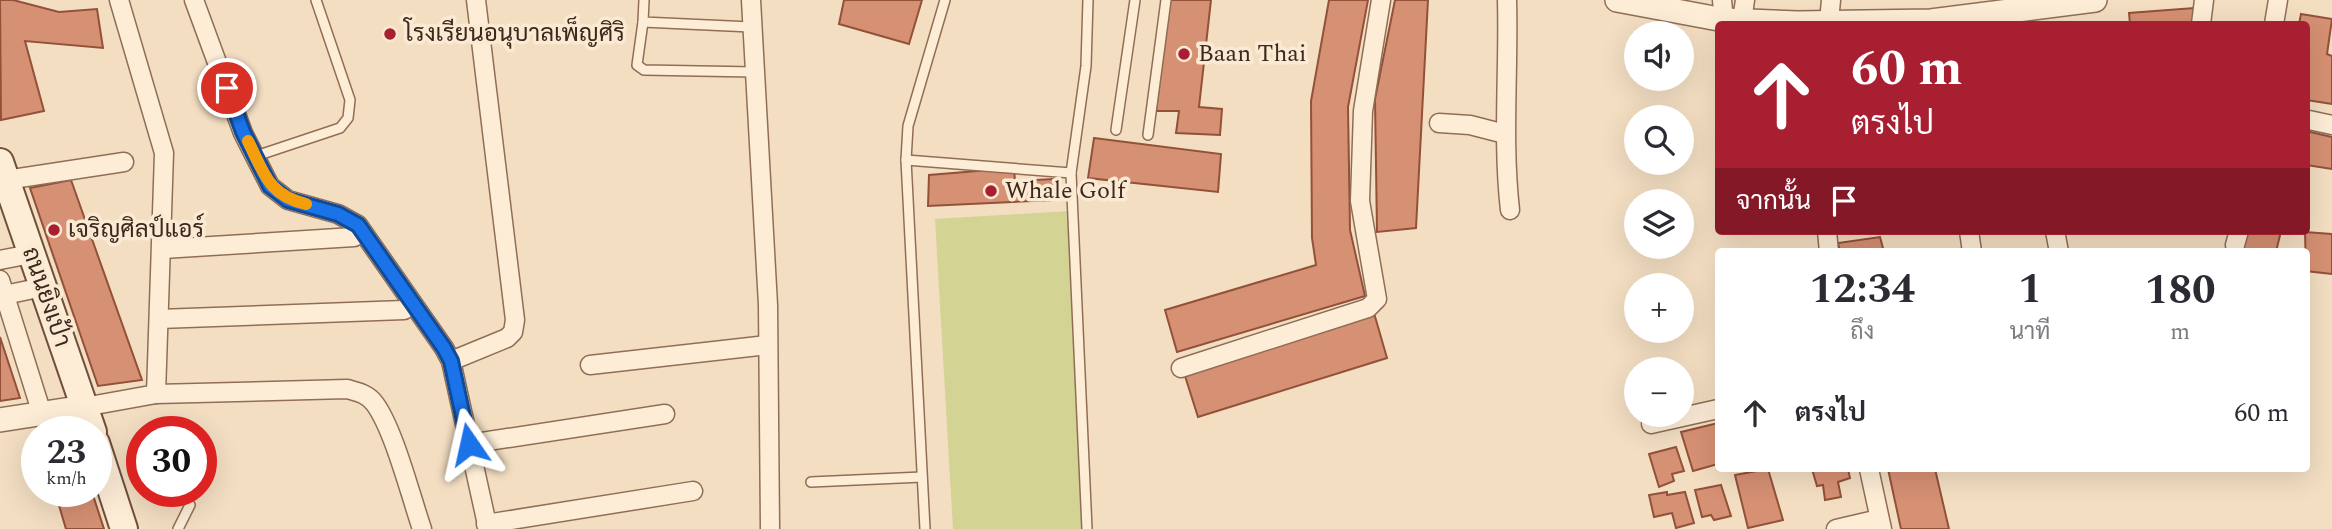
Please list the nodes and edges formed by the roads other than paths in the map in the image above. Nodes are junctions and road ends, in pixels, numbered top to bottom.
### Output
1 (119, 0) edge
2 (194, 0) edge
3 (316, 0) edge
4 (476, 0) edge
5 (644, 0) edge
6 (751, 0) edge
7 (945, 0) edge
8 (1088, 0) edge
9 (1135, 0) edge
10 (1166, 0) edge
11 (1381, 0) edge
12 (1507, 0) edge
13 (1617, 0) edge
14 (2095, 0) edge
15 (2204, 0) edge
16 (2278, 0) edge
17 (1733, 10) edge
18 (1830, 11) edge
19 (2021, 17) edge
20 (1784, 21) edge
21 (1805, 21) edge
22 (1914, 21) edge
23 (1961, 21) edge
24 (2201, 21) edge
25 (2274, 21) edge
26 (643, 22) junction
27 (751, 27) junction
28 (754, 72) junction
29 (2310, 120) edge
30 (1439, 122) dead end
31 (2332, 125) edge
32 (1116, 130) dead end
33 (1505, 134) junction
34 (1148, 135) dead end
35 (256, 156) junction
36 (906, 160) junction
37 (124, 162) dead end
38 (3, 171) edge
39 (1071, 173) junction
40 (1510, 210) dead end
41 (354, 237) dead end
42 (163, 249) junction
43 (32, 254) junction
44 (0, 260) edge
45 (43, 287) junction
46 (2, 290) edge
47 (410, 310) junction
48 (159, 319) junction
49 (767, 345) junction
50 (451, 361) junction
51 (590, 365) dead end
52 (1181, 368) dead end
53 (156, 394) junction
54 (84, 407) junction
55 (1715, 410) edge
56 (42, 414) junction
57 (665, 414) dead end
58 (1694, 414) edge
59 (87, 416) edge
60 (0, 420) edge
61 (469, 444) junction
62 (1870, 472) edge
63 (922, 477) junction
64 (811, 482) dead end
65 (693, 491) dead end
66 (112, 492) edge
67 (189, 507) edge
68 (1881, 524) edge
69 (487, 527) edge
70 (124, 529) edge
71 (177, 529) edge
72 (422, 529) edge
73 (770, 529) edge
74 (925, 529) edge
75 (1087, 529) edge
76 (1836, 529) edge

1 - 42 street
2 - 35 street
3 - 35 lane
4 - 50 street
5 - 26 lane
6 - 27 street
7 - 36 lane
8 - 39 lane
9 - 32 lane
10 - 34 lane
11 - 52 street
12 - 33 street
13 - 17 street
14 - 19 street
15 - 24 street
16 - 25 street
17 - 20 street
18 - 21 street
18 - 22 street
19 - 23 street
26 - 27 lane
26 - 28 lane
27 - 28 street
28 - 49 street
29 - 31 street
30 - 33 street
33 - 40 street
35 - 47 street
36 - 39 lane
36 - 63 lane
37 - 38 street
38 - 43 main road, ถนนยิงเป้า
39 - 75 lane
41 - 42 street
42 - 48 street
43 - 44 street
43 - 45 main road, ถนนยิงเป้า
45 - 46 street
45 - 54 main road, ถนนยิงเป้า
46 - 56 street
47 - 48 street
47 - 50 street
48 - 53 street
49 - 51 street
49 - 73 street
50 - 61 street
53 - 54 street
53 - 72 street
54 - 56 street
54 - 59 main road, ถนนยิงเป้า
55 - 58 street
56 - 60 street
57 - 61 street
61 - 69 street
62 - 68 street
63 - 64 lane
63 - 74 lane
65 - 69 street
66 - 70 main road
67 - 71 lane
68 - 76 street

